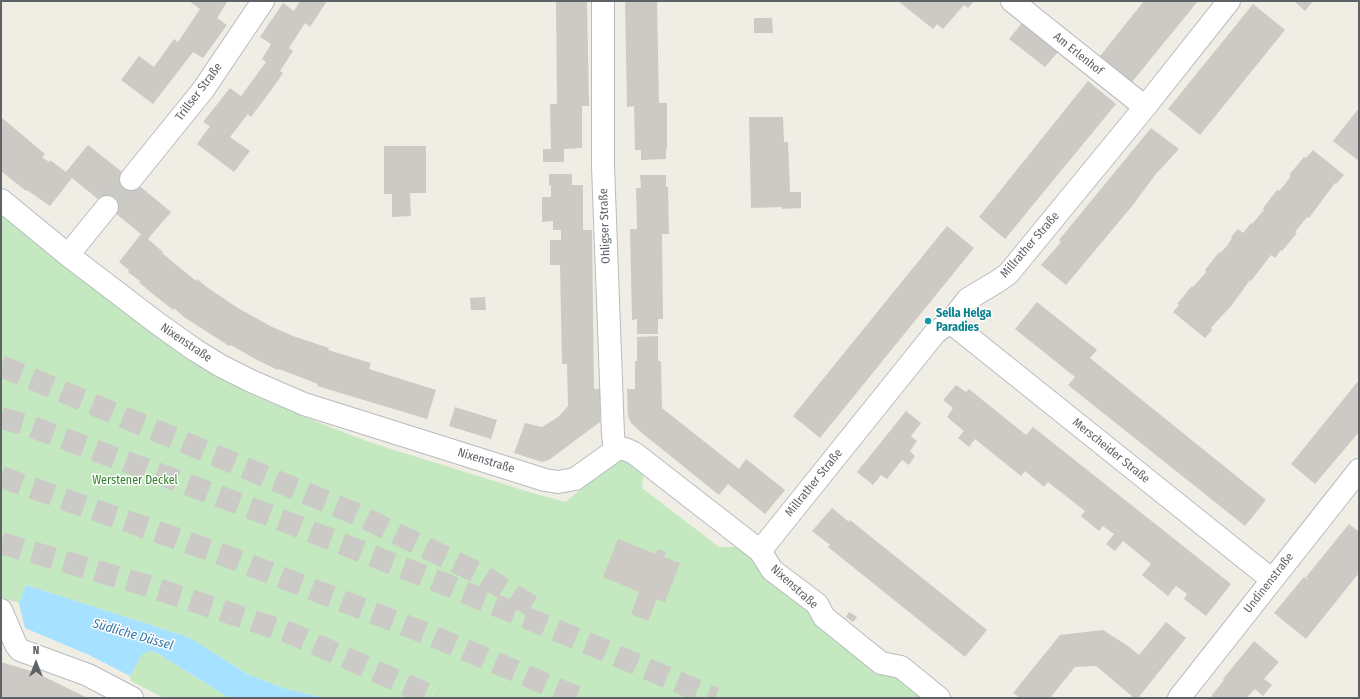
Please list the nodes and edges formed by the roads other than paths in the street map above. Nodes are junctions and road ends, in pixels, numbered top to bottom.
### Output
1 (263, 1) edge
2 (603, 1) edge
3 (1012, 1) edge
4 (1229, 1) edge
5 (1145, 107) junction
6 (131, 178) tunnel mouth
7 (1, 200) edge
8 (107, 207) tunnel mouth
9 (68, 255) junction
10 (950, 322) junction
11 (616, 449) junction
12 (1359, 470) edge
13 (760, 551) junction
14 (1271, 579) junction
15 (1, 610) edge
16 (132, 698) edge
17 (939, 698) edge
18 (1179, 698) edge

1 - 6 street, Trillser Straße
2 - 11 street, Ohligser Straße
3 - 5 street, Am Erlenhof
4 - 5 street, Millrather Straße
5 - 10 street, Millrather Straße
7 - 9 street, Nixenstraße
8 - 9 street
9 - 11 street, Nixenstraße
10 - 13 street, Millrather Straße
10 - 14 street, Merscheider Straße
11 - 13 street, Nixenstraße
12 - 14 street, Undinenstraße
13 - 17 street, Nixenstraße
14 - 18 street, Undinenstraße
15 - 16 street

